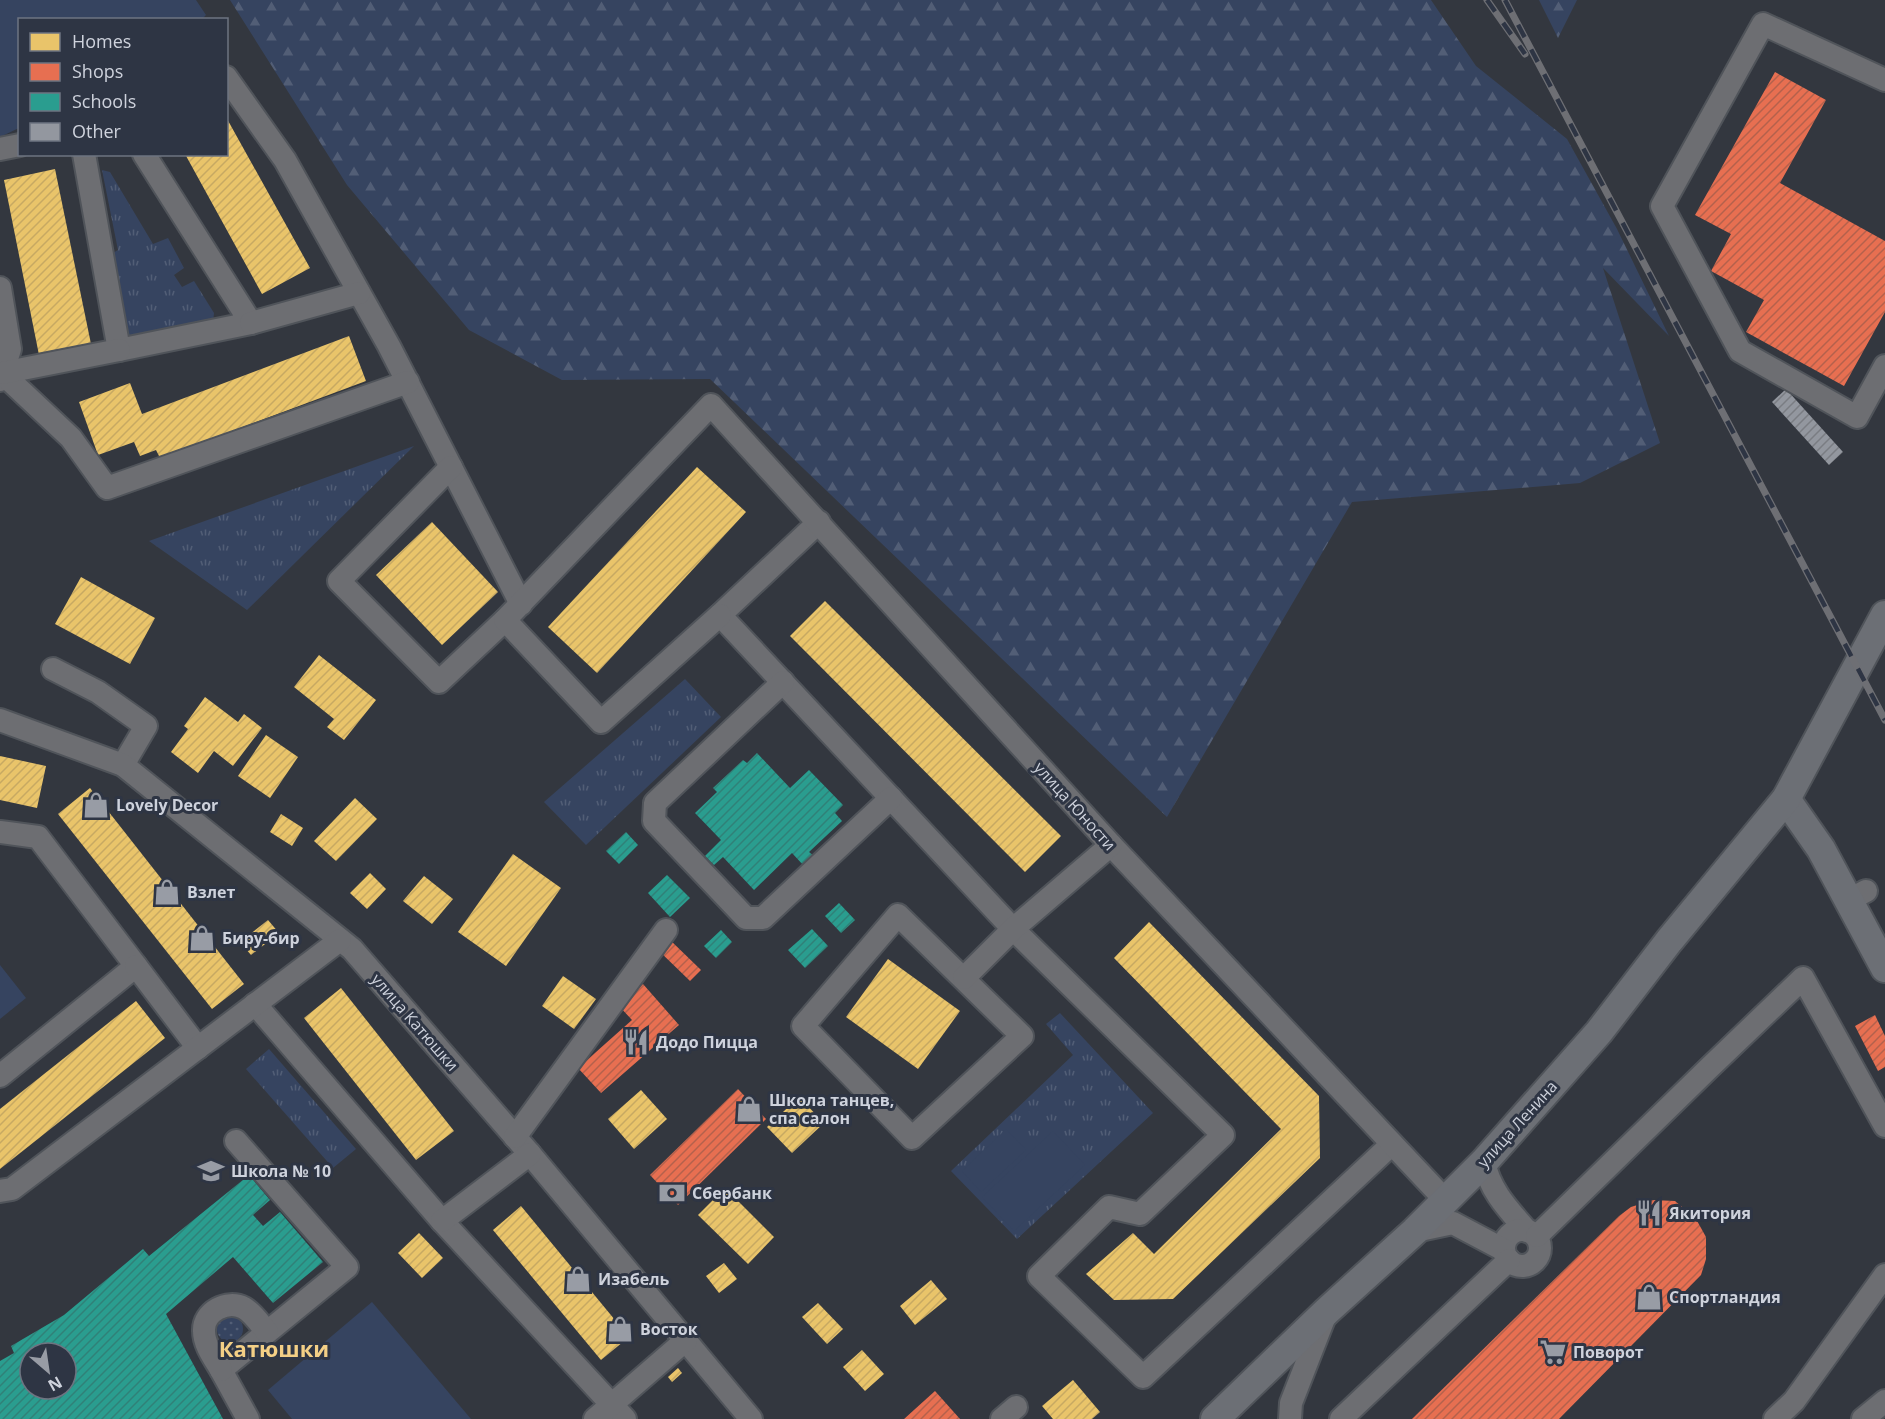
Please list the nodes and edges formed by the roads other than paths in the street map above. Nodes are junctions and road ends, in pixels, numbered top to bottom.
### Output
1 (228, 80) edge
2 (1885, 80) edge
3 (18, 145) edge
4 (0, 149) edge
5 (84, 156) edge
6 (145, 156) edge
7 (0, 288) edge
8 (359, 293) junction
9 (251, 323) junction
10 (119, 350) junction
11 (1885, 366) edge
12 (1, 376) edge
13 (408, 382) junction
14 (451, 466) junction
15 (819, 522) junction
16 (521, 603) junction
17 (720, 615) junction
18 (1885, 615) edge
19 (505, 620) junction
20 (53, 669) dead end
21 (783, 682) junction
22 (0, 720) edge
23 (123, 765) junction
24 (891, 798) junction
25 (1786, 799) junction
26 (0, 832) edge
27 (1111, 845) junction
28 (1013, 929) junction
29 (666, 930) dead end
30 (340, 940) junction
31 (136, 966) junction
32 (1885, 968) edge
33 (964, 978) junction
34 (255, 1004) junction
35 (198, 1048) junction
36 (0, 1076) edge
37 (1885, 1126) edge
38 (236, 1141) dead end
39 (1392, 1144) junction
40 (523, 1146) junction
41 (1484, 1162) junction
42 (0, 1191) edge
43 (1446, 1201) junction
44 (442, 1221) junction
45 (1414, 1231) junction
46 (1532, 1234) junction
47 (1507, 1255) junction
48 (1885, 1275) edge
49 (1327, 1311) junction
50 (267, 1332) junction
51 (686, 1340) junction
52 (221, 1370) junction
53 (1885, 1401) edge
54 (619, 1411) edge
55 (248, 1419) edge
56 (595, 1419) edge
57 (751, 1419) edge
58 (1215, 1419) edge
59 (1290, 1419) edge
60 (1341, 1419) edge
61 (1774, 1419) edge
62 (1863, 1419) edge

1 - 8 street
2 - 11 street
3 - 4 street
5 - 10 street
6 - 9 street
7 - 12 street
8 - 9 street
8 - 13 street
9 - 10 street
10 - 12 street
12 - 13 street
13 - 14 street
14 - 16 street
14 - 19 street
15 - 16 street, улица Юности
15 - 17 street
15 - 27 street, улица Юности
16 - 19 street
17 - 19 street
17 - 21 street
18 - 25 main road, улица Ленина
20 - 23 street
21 - 24 street
21 - 24 street
22 - 23 street, улица Катюшки
23 - 30 street, улица Катюшки
24 - 28 street
25 - 32 main road
25 - 41 main road, улица Ленина
26 - 31 street
27 - 28 street
27 - 39 street, улица Юности
28 - 33 street
28 - 39 street
29 - 40 street
30 - 34 street
30 - 40 street, улица Катюшки
31 - 35 street
31 - 36 street
33 - 33 street
34 - 35 street
34 - 44 street
35 - 42 street
37 - 46 street
38 - 50 street
39 - 43 street, улица Юности
40 - 44 street
40 - 51 street, улица Катюшки
41 - 43 main road, улица Ленина
41 - 46 street
43 - 45 main road, улица Ленина
44 - 54 street
45 - 47 street
45 - 49 main road, улица Ленина
46 - 47 street
46 - 47 street
47 - 60 street
48 - 61 street
49 - 58 main road, улица Ленина
49 - 59 street
50 - 52 street
50 - 52 street
51 - 54 street
51 - 57 street, улица Катюшки
52 - 55 street
53 - 62 street
54 - 56 street

